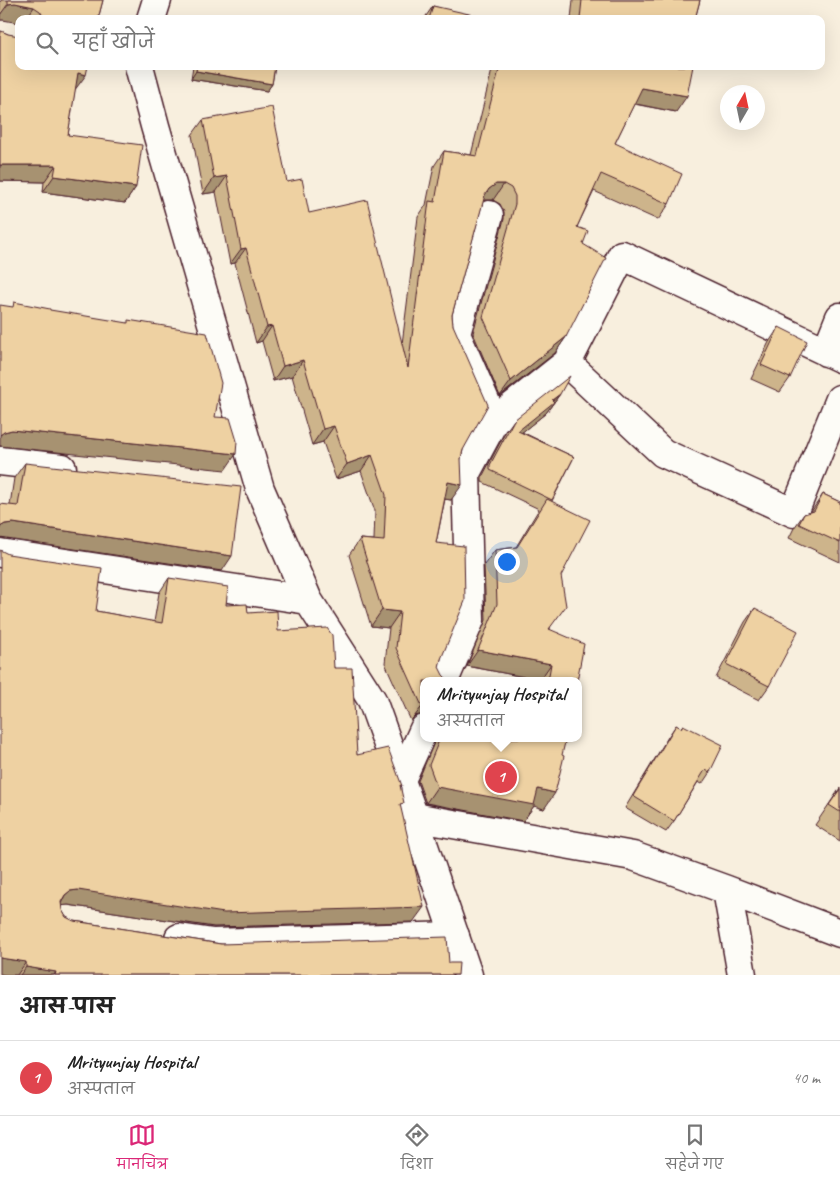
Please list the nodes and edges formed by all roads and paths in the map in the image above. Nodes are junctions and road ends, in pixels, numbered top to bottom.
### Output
1 (156, 0) edge
2 (152, 15) edge
3 (140, 70) edge
4 (489, 214) dead end
5 (840, 317) edge
6 (833, 355) edge
7 (567, 363) junction
8 (840, 399) edge
9 (494, 421) junction
10 (0, 462) edge
11 (87, 471) edge
12 (231, 486) edge
13 (260, 489) junction
14 (0, 553) edge
15 (308, 600) junction
16 (446, 677) edge
17 (420, 738) edge
18 (401, 780) junction
19 (414, 817) junction
20 (727, 890) junction
21 (840, 933) edge
22 (154, 934) edge
23 (455, 936) junction
24 (468, 975) edge
25 (742, 975) edge

1 - 2 street
3 - 13 street
4 - 9 street
5 - 6 street
6 - 7 street
7 - 8 street
7 - 9 street
9 - 16 street
10 - 11 street
12 - 13 street
13 - 15 street
14 - 15 street
15 - 18 street
17 - 18 street
18 - 19 street
19 - 20 street
19 - 23 street
20 - 21 street
20 - 25 street
22 - 23 street
23 - 24 street

